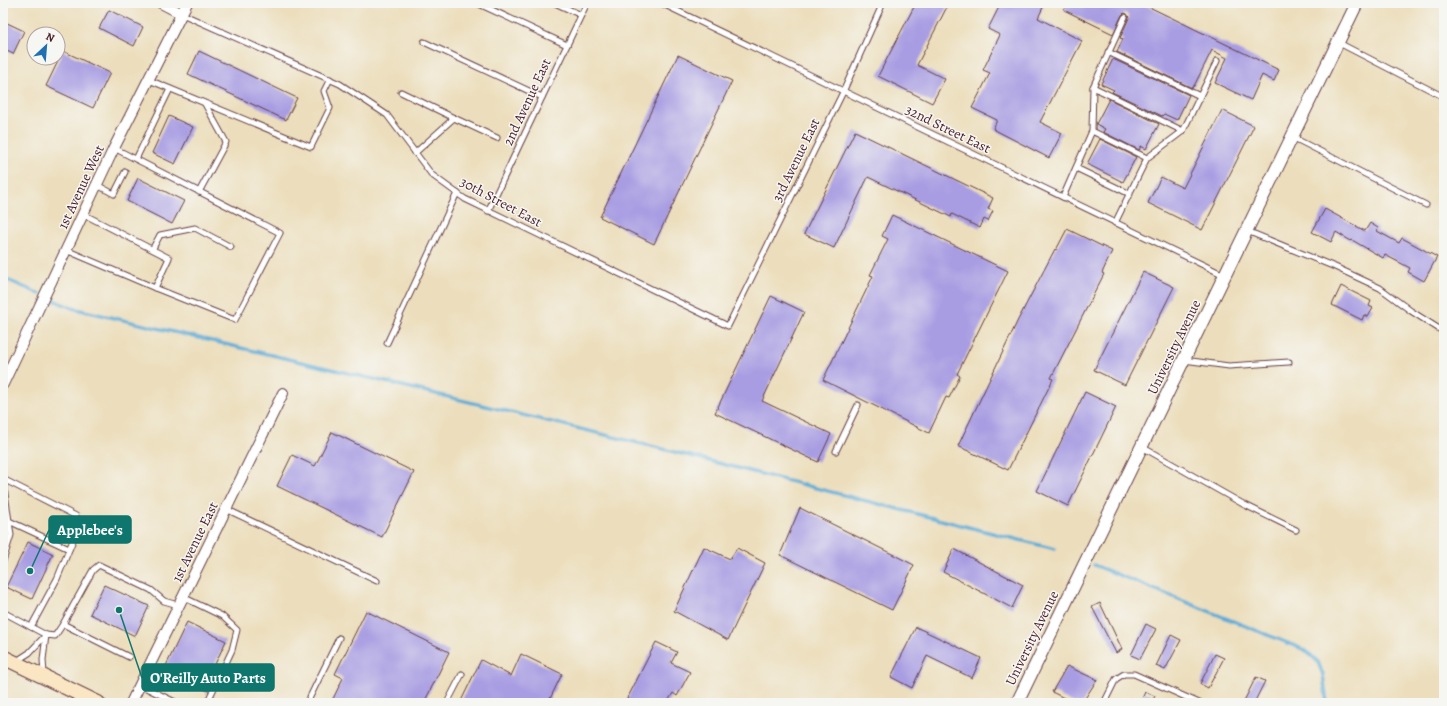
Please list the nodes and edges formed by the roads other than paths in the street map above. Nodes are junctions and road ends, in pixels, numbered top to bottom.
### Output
1 (161, 3) edge
2 (188, 3) edge
3 (477, 3) edge
4 (555, 3) edge
5 (587, 3) edge
6 (660, 3) edge
7 (883, 3) edge
8 (1357, 3) edge
9 (182, 14) junction
10 (581, 15) junction
11 (1125, 17) dead end
12 (424, 42) dead end
13 (1338, 42) junction
14 (567, 45) junction
15 (1108, 52) junction
16 (1216, 62) dead end
17 (330, 79) junction
18 (149, 80) junction
19 (1093, 87) junction
20 (170, 89) junction
21 (401, 92) dead end
22 (843, 92) junction
23 (1200, 96) junction
24 (542, 97) junction
25 (1444, 97) edge
26 (205, 104) junction
27 (454, 118) junction
28 (1092, 131) junction
29 (1183, 131) junction
30 (1292, 137) junction
31 (497, 138) dead end
32 (114, 148) junction
33 (415, 153) junction
34 (1147, 158) junction
35 (136, 159) junction
36 (1076, 168) junction
37 (125, 172) dead end
38 (97, 185) junction
39 (199, 192) junction
40 (457, 193) junction
41 (1130, 194) junction
42 (1063, 197) junction
43 (1426, 205) dead end
44 (488, 211) junction
45 (83, 214) junction
46 (1115, 222) junction
47 (1246, 231) junction
48 (231, 247) dead end
49 (154, 248) junction
50 (66, 250) junction
51 (1225, 275) junction
52 (155, 288) junction
53 (728, 326) joint
54 (1444, 332) edge
55 (387, 343) dead end
56 (1184, 360) junction
57 (1289, 362) dead end
58 (3, 384) edge
59 (283, 393) dead end
60 (858, 405) dead end
61 (1142, 447) junction
62 (836, 451) dead end
63 (3, 479) edge
64 (226, 509) junction
65 (9, 521) junction
66 (1296, 530) dead end
67 (69, 550) junction
68 (3, 560) edge
69 (377, 581) dead end
70 (181, 601) junction
71 (3, 612) edge
72 (63, 624) junction
73 (31, 627) junction
74 (46, 635) junction
75 (339, 638) dead end
76 (129, 656) dead end
77 (9, 659) edge
78 (462, 674) dead end
79 (45, 677) junction
80 (140, 685) junction
81 (98, 703) edge
82 (131, 703) edge
83 (177, 703) edge
84 (207, 703) edge
85 (307, 703) edge
86 (447, 703) edge
87 (1017, 703) edge
88 (1104, 703) edge
89 (1199, 703) edge

1 - 9 street
2 - 9 street, 1st Avenue West
3 - 14 lane
4 - 10 lane
5 - 10 lane, 2nd Avenue East
6 - 22 lane, 32nd Street East
7 - 22 lane, 3rd Avenue East
8 - 13 street, University Avenue
9 - 17 lane, 30th Street East
9 - 18 street, 1st Avenue West
10 - 14 lane, 2nd Avenue East
11 - 15 lane
12 - 24 lane
13 - 25 lane
13 - 30 street, University Avenue
14 - 24 lane, 2nd Avenue East
15 - 19 lane
15 - 23 lane
16 - 23 lane
17 - 26 lane
17 - 33 lane, 30th Street East
18 - 20 lane
18 - 32 street, 1st Avenue West
19 - 28 lane
19 - 29 lane
20 - 26 lane
20 - 35 lane
21 - 27 lane
22 - 42 lane, 32nd Street East
22 - 53 lane, 3rd Avenue East
23 - 29 lane
24 - 44 lane, 2nd Avenue East
26 - 39 lane
27 - 31 lane
27 - 33 lane
28 - 34 lane
28 - 36 lane
29 - 34 lane
30 - 43 lane
30 - 47 street, University Avenue
32 - 35 lane
32 - 38 street, 1st Avenue West
33 - 40 lane, 30th Street East
34 - 41 lane
35 - 39 lane
36 - 41 lane
36 - 42 lane
37 - 38 lane
38 - 45 street, 1st Avenue West
39 - 52 lane
40 - 44 lane, 30th Street East
40 - 55 lane
41 - 46 lane
42 - 46 lane, 32nd Street East
44 - 53 lane, 30th Street East
45 - 49 lane
45 - 50 street, 1st Avenue West
46 - 51 lane, 32nd Street East
47 - 51 street, University Avenue
47 - 54 lane
48 - 49 lane
49 - 52 lane
50 - 52 lane
50 - 58 street, 1st Avenue West
51 - 56 street, University Avenue
56 - 57 lane
56 - 61 street, University Avenue
59 - 64 street, 1st Avenue East
60 - 62 lane
61 - 66 lane
61 - 87 street, University Avenue
63 - 65 lane
63 - 67 lane
64 - 69 lane
64 - 70 street, 1st Avenue East
65 - 67 lane
65 - 68 lane
67 - 73 lane
70 - 72 lane
70 - 80 street, 1st Avenue East
70 - 84 lane
71 - 73 lane
72 - 74 lane
72 - 76 lane
73 - 74 lane
74 - 77 lane
74 - 79 lane
75 - 85 lane
77 - 79 main road
78 - 86 lane
79 - 81 main road
80 - 82 street, 1st Avenue East
80 - 83 lane
88 - 89 lane

